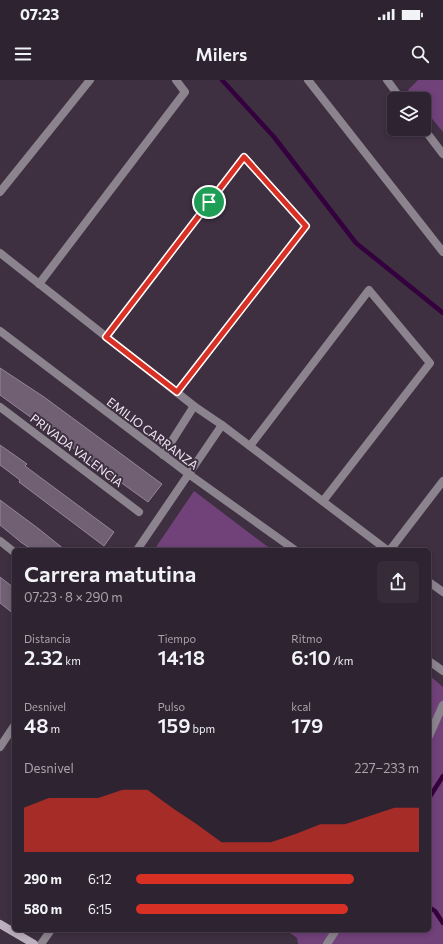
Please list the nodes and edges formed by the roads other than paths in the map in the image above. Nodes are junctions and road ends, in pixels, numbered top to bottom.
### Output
1 (90, 80) edge
2 (176, 80) edge
3 (308, 80) edge
4 (386, 80) edge
5 (395, 92) edge
6 (429, 136) edge
7 (443, 154) edge
8 (0, 192) edge
9 (443, 252) edge
10 (0, 253) edge
11 (39, 284) junction
12 (0, 331) edge
13 (106, 337) junction
14 (177, 392) junction
15 (0, 406) edge
16 (194, 406) junction
17 (222, 425) junction
18 (250, 446) junction
19 (163, 455) junction
20 (190, 475) junction
21 (443, 481) edge
22 (323, 502) junction
23 (139, 512) dead end
24 (0, 542) edge
25 (138, 548) edge
26 (292, 548) edge
27 (386, 548) edge
28 (391, 548) edge
29 (12, 551) edge
30 (431, 583) edge
31 (443, 592) edge
32 (431, 662) edge
33 (443, 671) edge
34 (443, 705) edge
35 (12, 729) edge
36 (431, 732) edge
37 (0, 746) edge
38 (0, 924) edge
39 (12, 931) edge
40 (14, 932) edge
41 (50, 932) edge
42 (335, 932) edge
43 (34, 944) edge
44 (41, 944) edge
45 (327, 944) edge

1 - 8 street
2 - 11 street
3 - 9 street
4 - 5 street
6 - 7 street
10 - 11 street
11 - 13 street
12 - 19 street, EMILIO CARRANZA
13 - 14 street
13 - 14 street
14 - 16 street
15 - 23 street, PRIVADA VALENCIA
16 - 17 street
16 - 19 street
17 - 18 street
17 - 20 street
18 - 22 street
18 - 22 street
19 - 20 street, EMILIO CARRANZA
20 - 25 street
20 - 26 street, EMILIO CARRANZA
21 - 28 street
22 - 27 street
24 - 29 street
30 - 31 street
32 - 33 street
34 - 36 street
35 - 37 street
38 - 39 main road
40 - 43 main road
41 - 44 street
42 - 45 street

